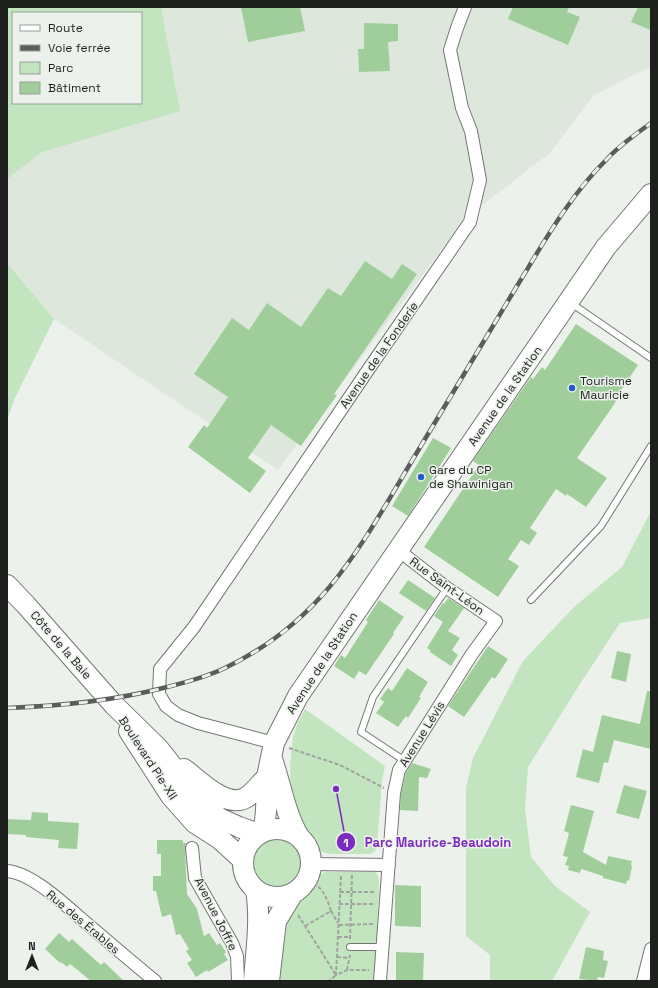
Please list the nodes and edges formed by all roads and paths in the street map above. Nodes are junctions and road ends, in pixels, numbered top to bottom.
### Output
1 (465, 7) edge
2 (651, 194) edge
3 (570, 302) junction
4 (651, 358) edge
5 (651, 446) edge
6 (398, 550) junction
7 (7, 585) edge
8 (447, 588) junction
9 (531, 600) dead end
10 (496, 621) joint
11 (114, 705) junction
12 (158, 748) junction
13 (273, 750) junction
14 (405, 761) junction
15 (266, 777) junction
16 (394, 793) junction
17 (260, 833) junction
18 (299, 837) junction
19 (192, 848) dead end
20 (242, 859) junction
21 (389, 864) junction
22 (7, 871) edge
23 (312, 872) junction
24 (341, 872) dead end
25 (352, 872) dead end
26 (375, 886) dead end
27 (256, 890) junction
28 (340, 892) junction
29 (352, 892) junction
30 (377, 892) junction
31 (294, 902) junction
32 (340, 904) junction
33 (351, 904) junction
34 (331, 911) junction
35 (375, 918) dead end
36 (339, 924) junction
37 (351, 924) junction
38 (305, 926) junction
39 (338, 937) junction
40 (350, 937) junction
41 (350, 947) junction
42 (383, 947) junction
43 (651, 949) edge
44 (337, 957) junction
45 (349, 958) junction
46 (347, 970) junction
47 (372, 970) dead end
48 (336, 975) junction
49 (155, 981) edge
50 (238, 981) edge
51 (254, 981) edge
52 (269, 981) edge
53 (329, 981) edge
54 (380, 981) edge
55 (643, 981) edge

1 - 13 street, Avenue de la Fonderie
2 - 3 main road, Avenue de la Station
3 - 4 lane
3 - 6 main road, Avenue de la Station
5 - 9 lane
6 - 8 street, Rue Saint-Léon
6 - 13 main road, Avenue de la Station
7 - 11 main road, Côte de la Baie
8 - 10 street, Rue Saint-Léon
8 - 14 lane
10 - 14 street, Avenue Lévis
11 - 12 main road, Boulevard Pie-XII
11 - 20 main road, Boulevard Pie-XII
12 - 15 main road
12 - 17 main road, Boulevard Pie-XII
13 - 15 main road, Avenue de la Station
13 - 16 path
13 - 18 main road
14 - 16 street, Avenue Lévis
15 - 17 main road, Avenue de la Station
16 - 21 street, Avenue Lévis
17 - 18 main road
17 - 20 main road
18 - 23 main road
19 - 50 street, Avenue Joffre
20 - 27 main road
21 - 23 street
21 - 42 street, Avenue Lévis
22 - 49 street, Rue des Érables
23 - 31 main road
23 - 34 path
24 - 28 path
25 - 29 path
26 - 30 path
27 - 31 main road
27 - 51 main road
28 - 29 path
28 - 32 path
29 - 30 path
29 - 33 path
30 - 33 path
31 - 38 path
31 - 52 main road
32 - 33 path
32 - 36 path
33 - 37 path
34 - 36 path
34 - 38 path
35 - 37 path
36 - 37 path
36 - 39 path
37 - 40 path
38 - 48 path
39 - 40 path
39 - 44 path
40 - 41 path
41 - 42 lane
41 - 45 path
42 - 54 street, Avenue Lévis
43 - 55 street
44 - 45 path
44 - 48 path
45 - 46 path
46 - 47 path
46 - 48 path
48 - 53 path

